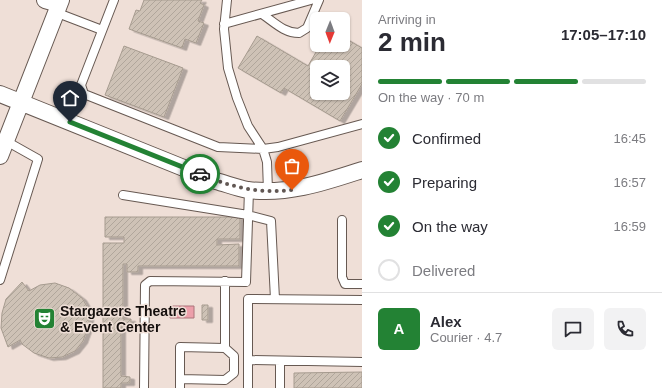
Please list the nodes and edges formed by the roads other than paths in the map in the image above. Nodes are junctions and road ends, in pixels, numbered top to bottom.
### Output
1 (114, 0) edge
2 (227, 0) edge
3 (311, 0) edge
4 (319, 0) edge
5 (55, 4) edge
6 (262, 14) junction
7 (224, 24) junction
8 (102, 30) junction
9 (0, 94) edge
10 (21, 103) junction
11 (362, 124) edge
12 (3, 148) edge
13 (263, 149) junction
14 (362, 170) edge
15 (248, 190) junction
16 (268, 191) junction
17 (123, 195) dead end
18 (248, 215) junction
19 (342, 220) dead end
20 (0, 280) edge
21 (225, 281) junction
22 (362, 284) edge
23 (275, 299) junction
24 (362, 300) edge
25 (224, 348) junction
26 (248, 360) junction
27 (280, 361) junction
28 (362, 362) edge
29 (180, 379) junction
30 (144, 388) edge
31 (180, 388) edge
32 (248, 388) edge
33 (280, 388) edge

1 - 8 lane
2 - 7 lane
3 - 6 lane
4 - 6 lane
5 - 8 lane
5 - 10 street
6 - 7 lane
7 - 13 lane
8 - 13 lane
9 - 10 street
10 - 12 street
10 - 15 street
11 - 13 lane
12 - 20 lane
13 - 16 lane
14 - 16 street
15 - 16 street
15 - 18 lane
17 - 18 lane
18 - 21 lane
18 - 23 lane
19 - 22 lane
21 - 25 lane
21 - 30 lane
23 - 24 lane
23 - 26 lane
25 - 29 lane
25 - 29 lane
26 - 27 lane
26 - 32 lane
27 - 28 lane
27 - 33 lane
29 - 31 lane

